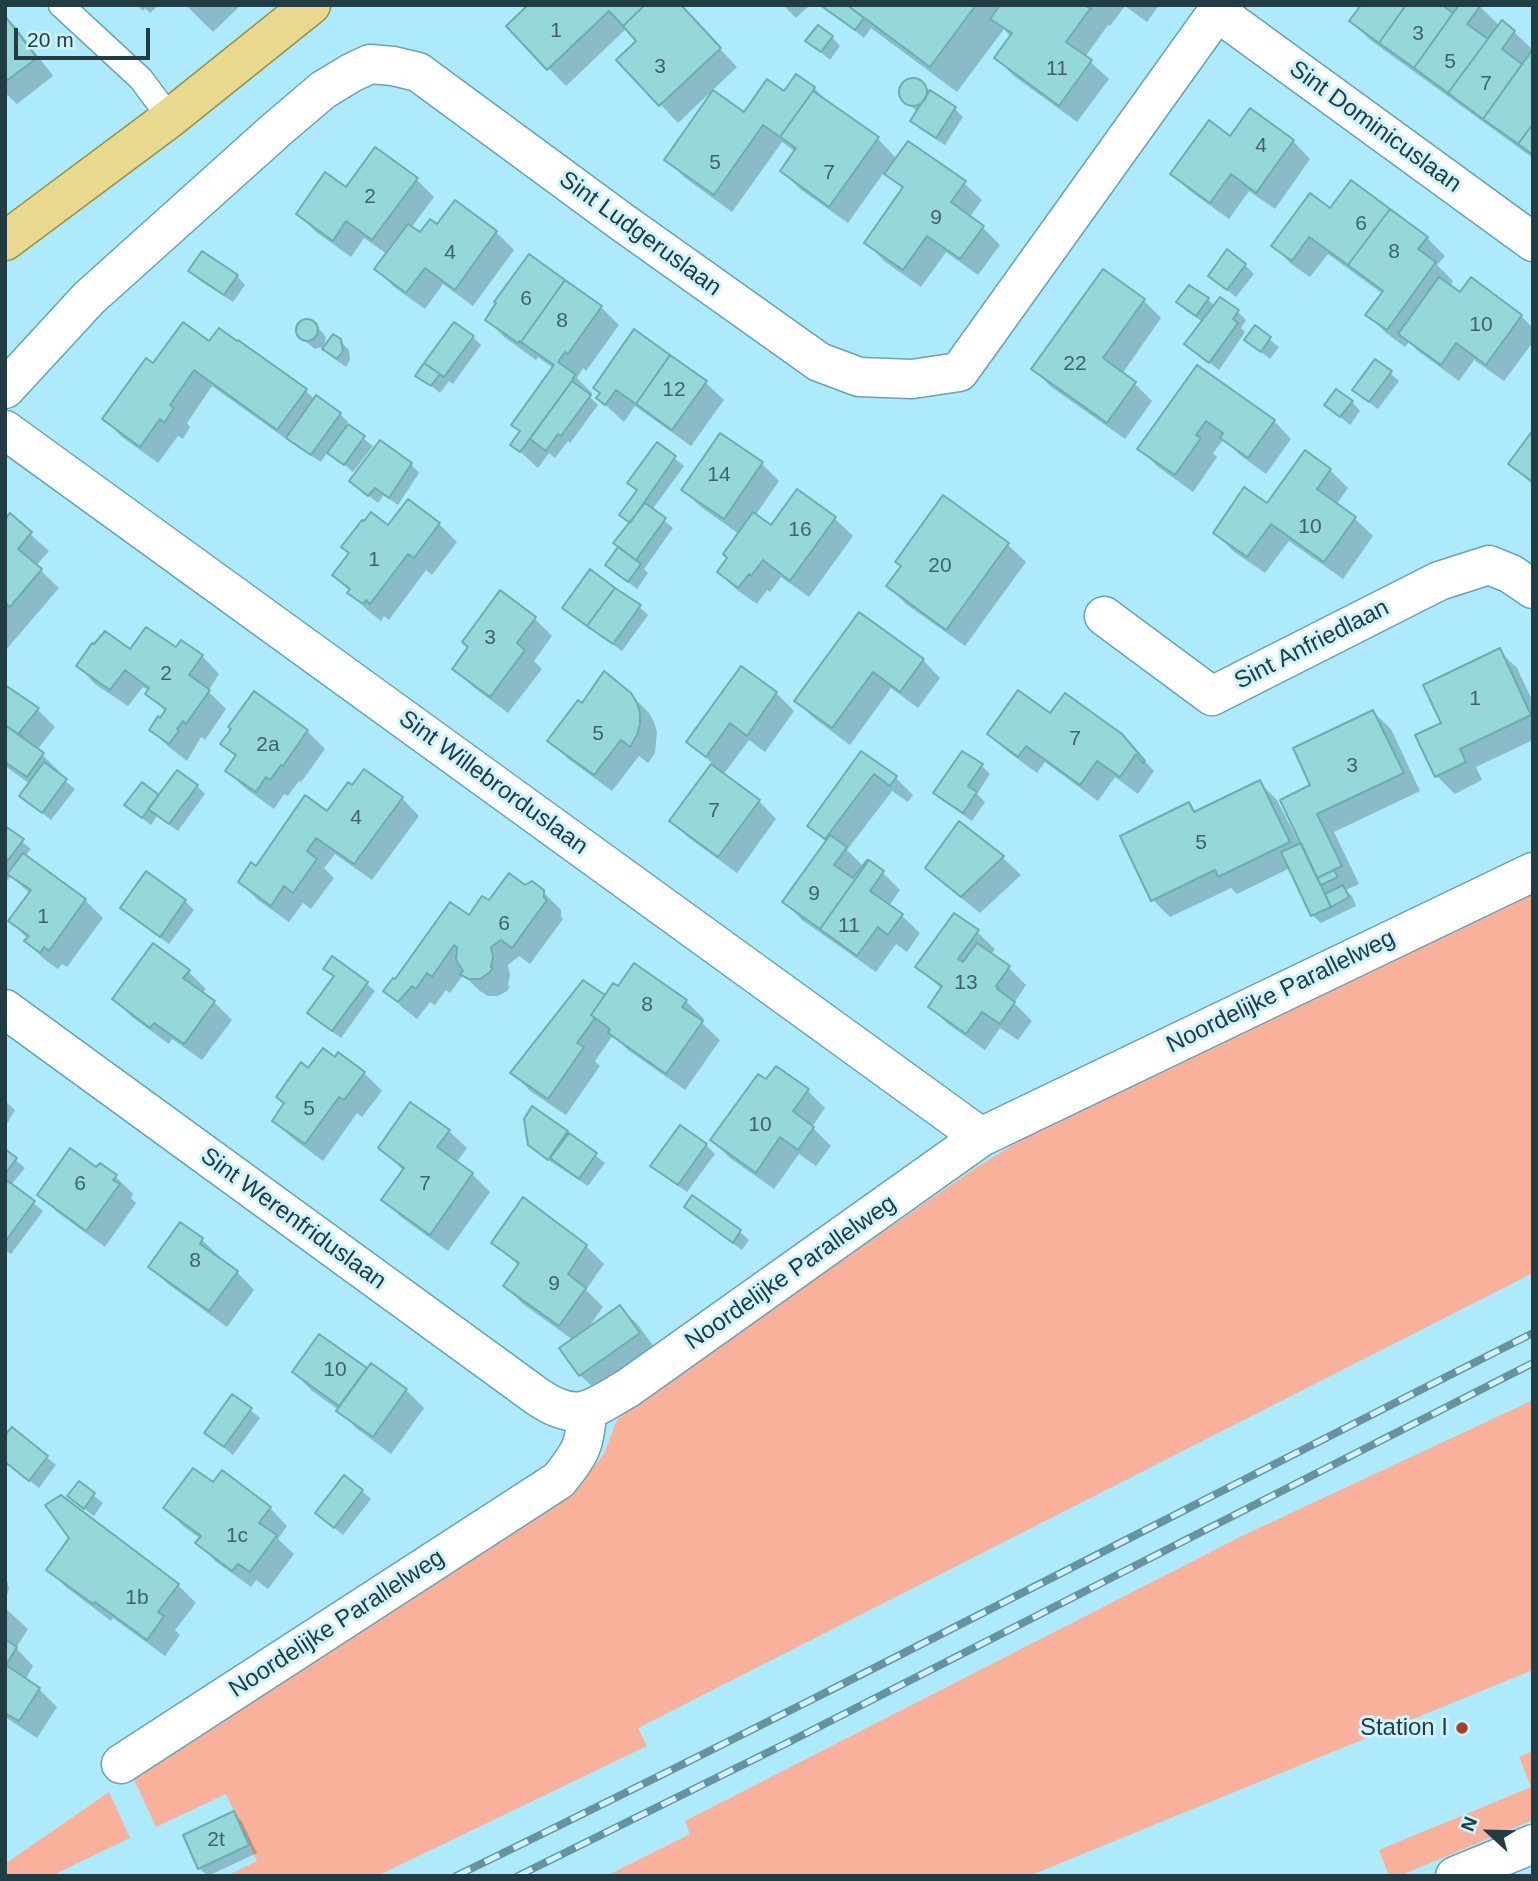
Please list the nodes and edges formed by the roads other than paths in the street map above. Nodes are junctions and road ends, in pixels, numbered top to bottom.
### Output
1 (61, 5) edge
2 (311, 5) edge
3 (1220, 8) edge
4 (170, 118) junction
5 (5, 241) edge
6 (1533, 243) edge
7 (5, 389) edge
8 (5, 430) edge
9 (1533, 589) edge
10 (1104, 616) dead end
11 (1533, 872) edge
12 (5, 1009) edge
13 (981, 1136) junction
14 (587, 1412) junction
15 (121, 1764) dead end
16 (1533, 1843) edge
17 (1455, 1876) edge

1 - 4 lane
2 - 4 main road
3 - 6 street, Sint Dominicuslaan
3 - 7 street, Sint Ludgeruslaan
4 - 5 main road
8 - 13 street, Sint Willebrorduslaan
9 - 10 street, Sint Anfriedlaan
11 - 13 street, Noordelijke Parallelweg
12 - 14 street, Sint Werenfriduslaan
13 - 14 street, Noordelijke Parallelweg
14 - 15 street, Noordelijke Parallelweg
16 - 17 street

